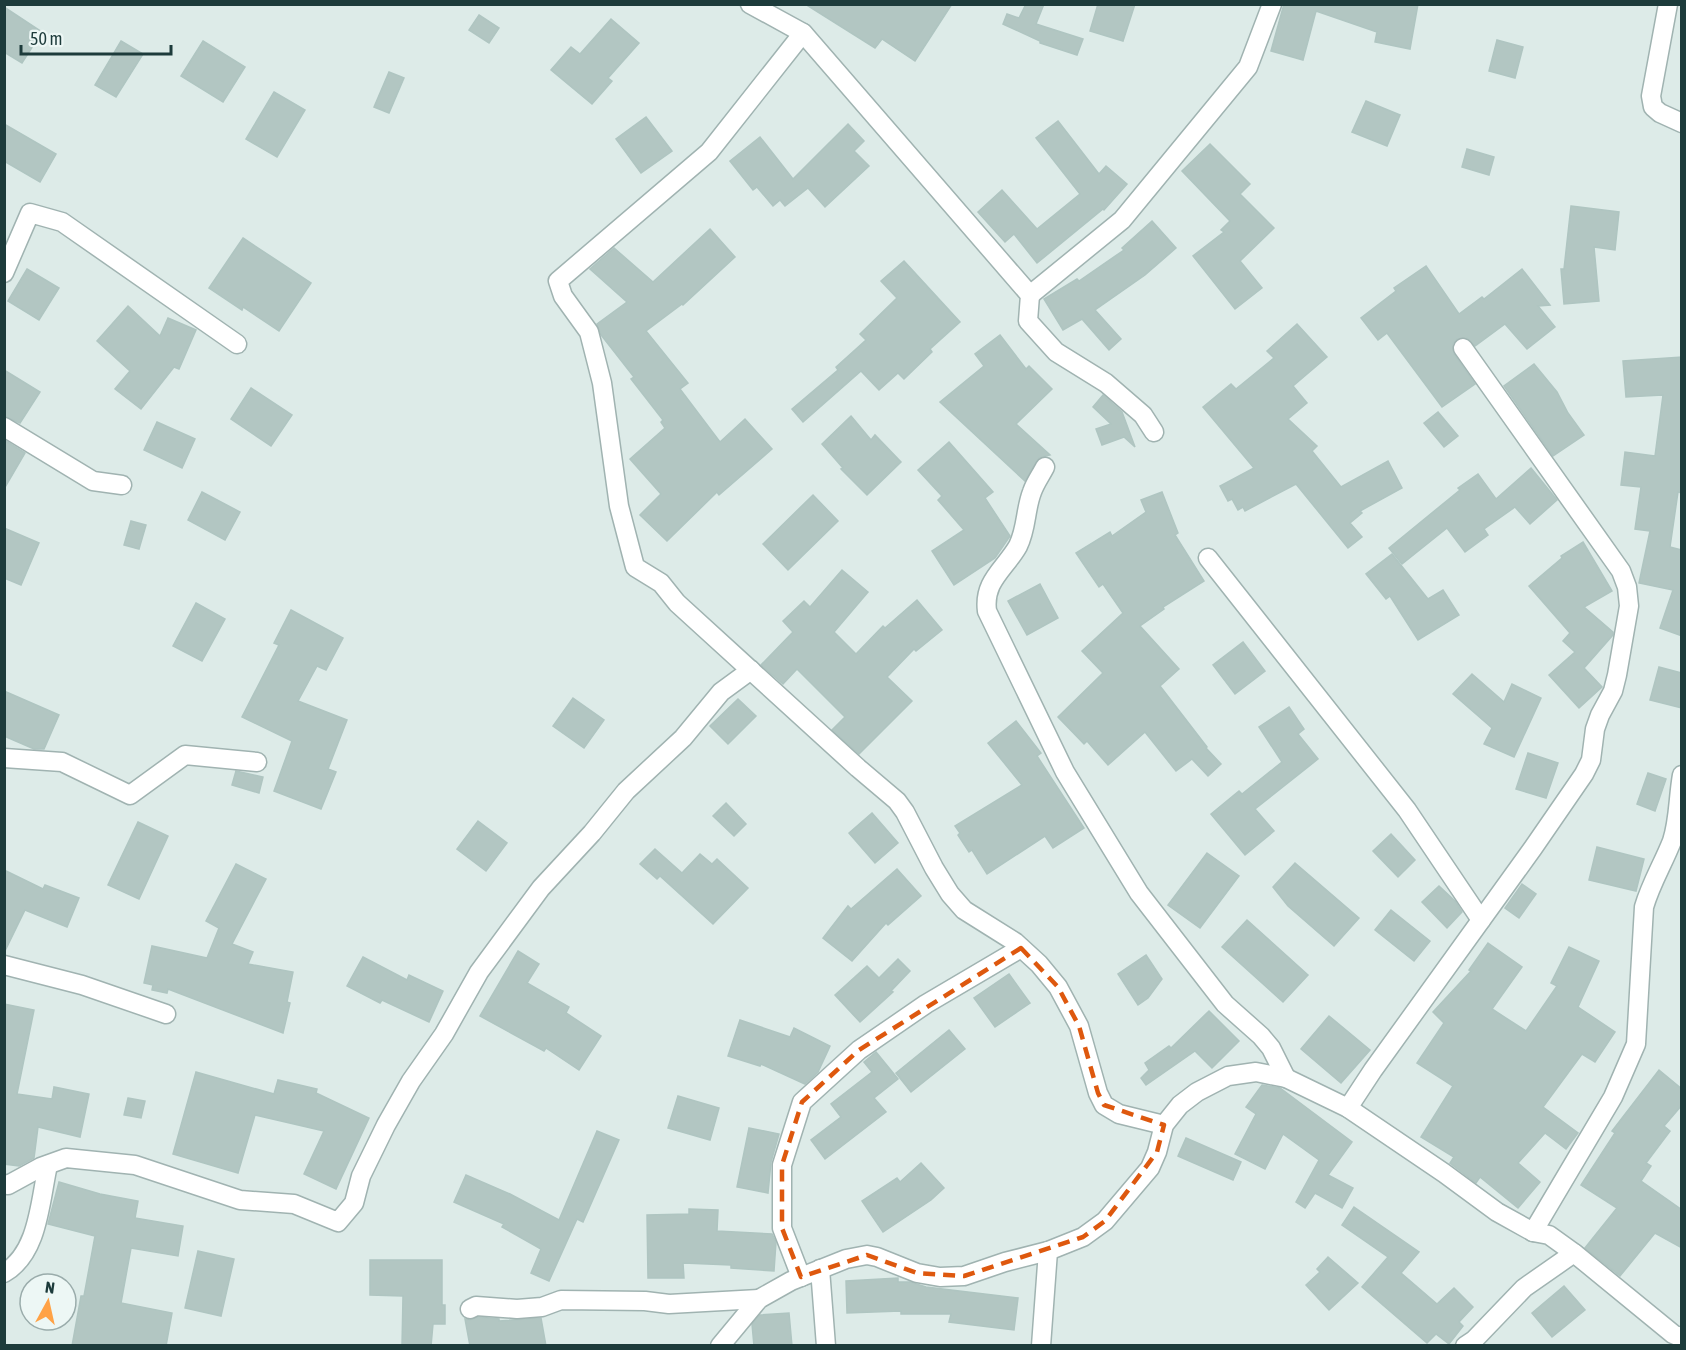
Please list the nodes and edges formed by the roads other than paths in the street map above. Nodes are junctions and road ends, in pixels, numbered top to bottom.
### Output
1 (750, 4) edge
2 (1272, 4) edge
3 (1668, 4) edge
4 (803, 33) junction
5 (1682, 123) edge
6 (4, 273) edge
7 (1030, 295) junction
8 (237, 344) dead end
9 (1463, 348) dead end
10 (4, 427) edge
11 (1154, 432) dead end
12 (1046, 467) dead end
13 (122, 485) dead end
14 (1208, 558) dead end
15 (751, 670) junction
16 (4, 758) edge
17 (257, 762) dead end
18 (1682, 775) edge
19 (1480, 920) junction
20 (1021, 948) junction
21 (4, 964) edge
22 (166, 1014) dead end
23 (1286, 1078) junction
24 (1348, 1108) junction
25 (1164, 1125) junction
26 (48, 1165) junction
27 (4, 1184) edge
28 (1533, 1232) junction
29 (1048, 1251) junction
30 (1574, 1253) junction
31 (820, 1269) junction
32 (4, 1273) edge
33 (801, 1277) junction
34 (759, 1299) junction
35 (470, 1309) dead end
36 (1682, 1338) edge
37 (720, 1346) edge
38 (826, 1346) edge
39 (1041, 1346) edge
40 (1465, 1346) edge

1 - 4 street
2 - 7 street
3 - 5 street
4 - 7 street
4 - 15 street
6 - 8 street
7 - 11 street
9 - 19 street
10 - 13 street
12 - 23 street
14 - 19 street
15 - 20 street
15 - 26 street
16 - 17 street
18 - 28 street
19 - 24 street
20 - 25 street
20 - 33 street
21 - 22 street
23 - 24 street
23 - 25 street
24 - 28 street
25 - 29 street
26 - 27 street
26 - 32 street
28 - 30 street
29 - 31 street
29 - 39 street
30 - 36 street
30 - 40 street
31 - 33 street
31 - 38 street
33 - 34 street
34 - 35 street
34 - 37 street

